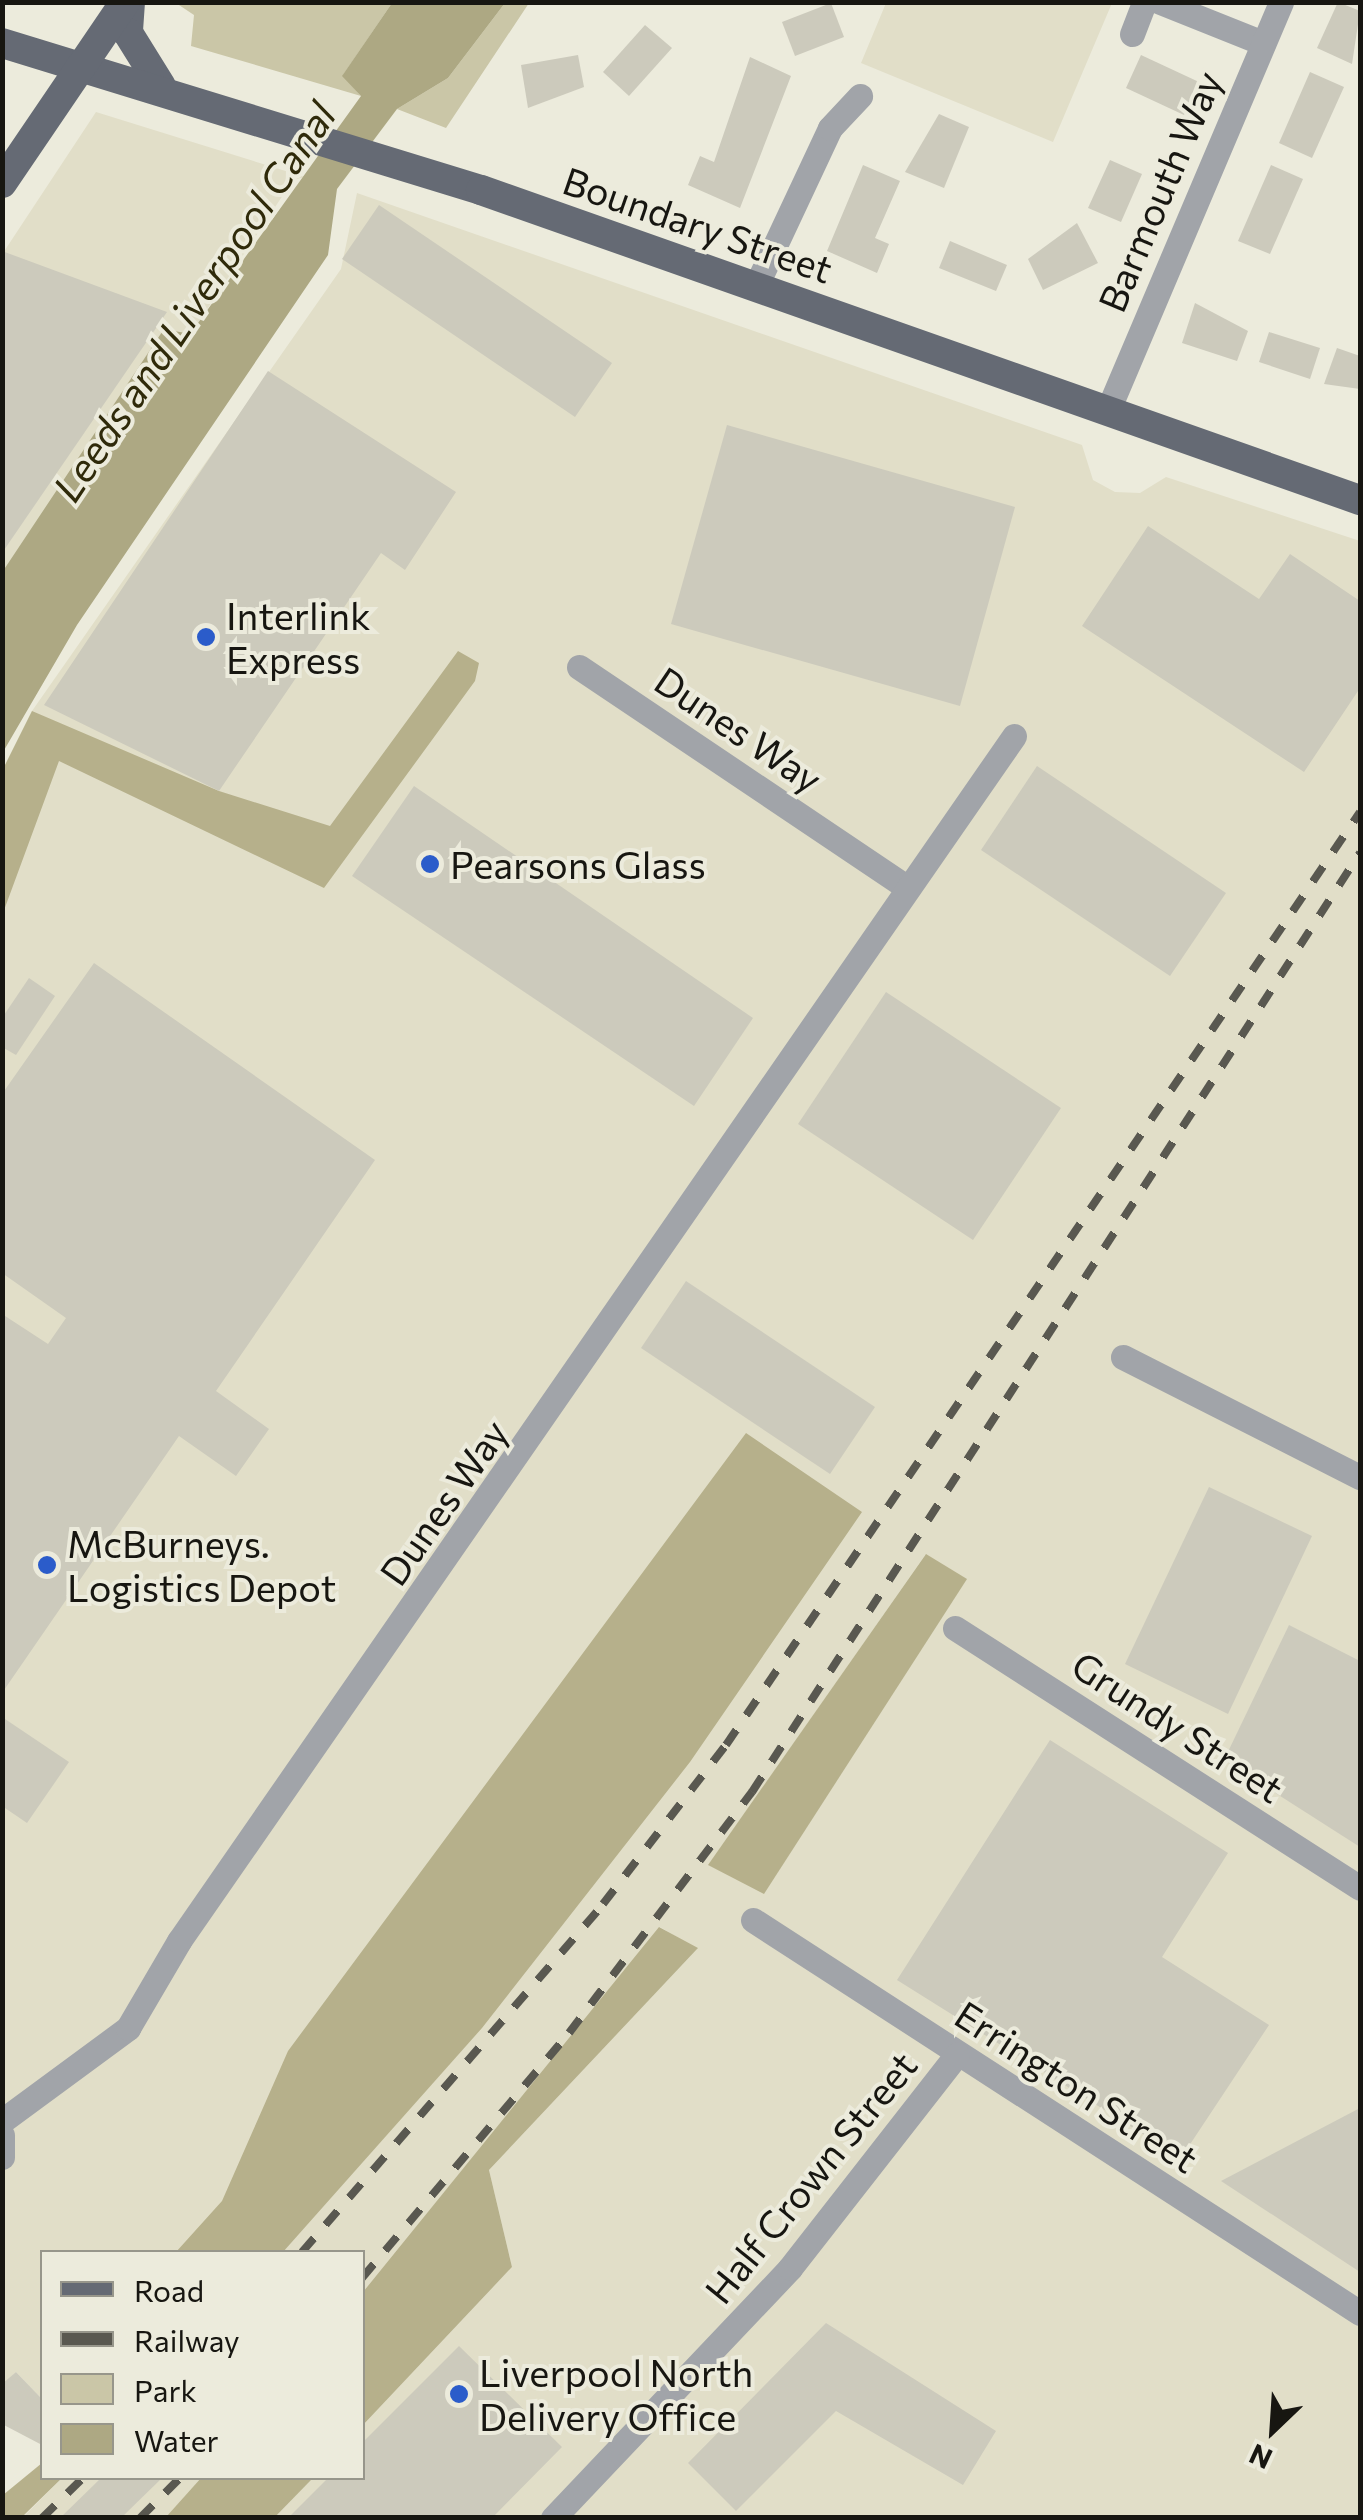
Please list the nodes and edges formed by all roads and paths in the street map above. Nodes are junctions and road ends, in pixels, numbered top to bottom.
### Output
1 (128, 2) edge
2 (1144, 2) edge
3 (1160, 2) edge
4 (1281, 2) edge
5 (1132, 34) dead end
6 (2, 43) edge
7 (1264, 43) junction
8 (85, 62) junction
9 (161, 86) junction
10 (860, 96) dead end
11 (2, 183) edge
12 (756, 286) junction
13 (1108, 410) junction
14 (1360, 500) edge
15 (580, 667) dead end
16 (1014, 736) dead end
17 (908, 888) junction
18 (1124, 1357) dead end
19 (1360, 1477) edge
20 (955, 1628) dead end
21 (1360, 1888) edge
22 (753, 1920) dead end
23 (957, 2054) junction
24 (2, 2121) edge
25 (2, 2135) edge
26 (2, 2157) edge
27 (1360, 2312) edge
28 (553, 2518) edge

1 - 8 main road
1 - 9 main road
2 - 5 street
3 - 7 street
4 - 7 street, Barmouth Way
6 - 8 main road, Boundary Street
7 - 13 street, Barmouth Way
8 - 9 main road, Boundary Street
8 - 11 main road
9 - 12 main road, Boundary Street
10 - 12 street
12 - 13 main road, Boundary Street
13 - 14 main road, Boundary Street
15 - 17 street, Dunes Way
16 - 17 street, Dunes Way
17 - 24 street, Dunes Way
18 - 19 street
20 - 21 street, Grundy Street
22 - 23 street, Errington Street
23 - 27 street, Errington Street
23 - 28 street, Half Crown Street
25 - 26 street

